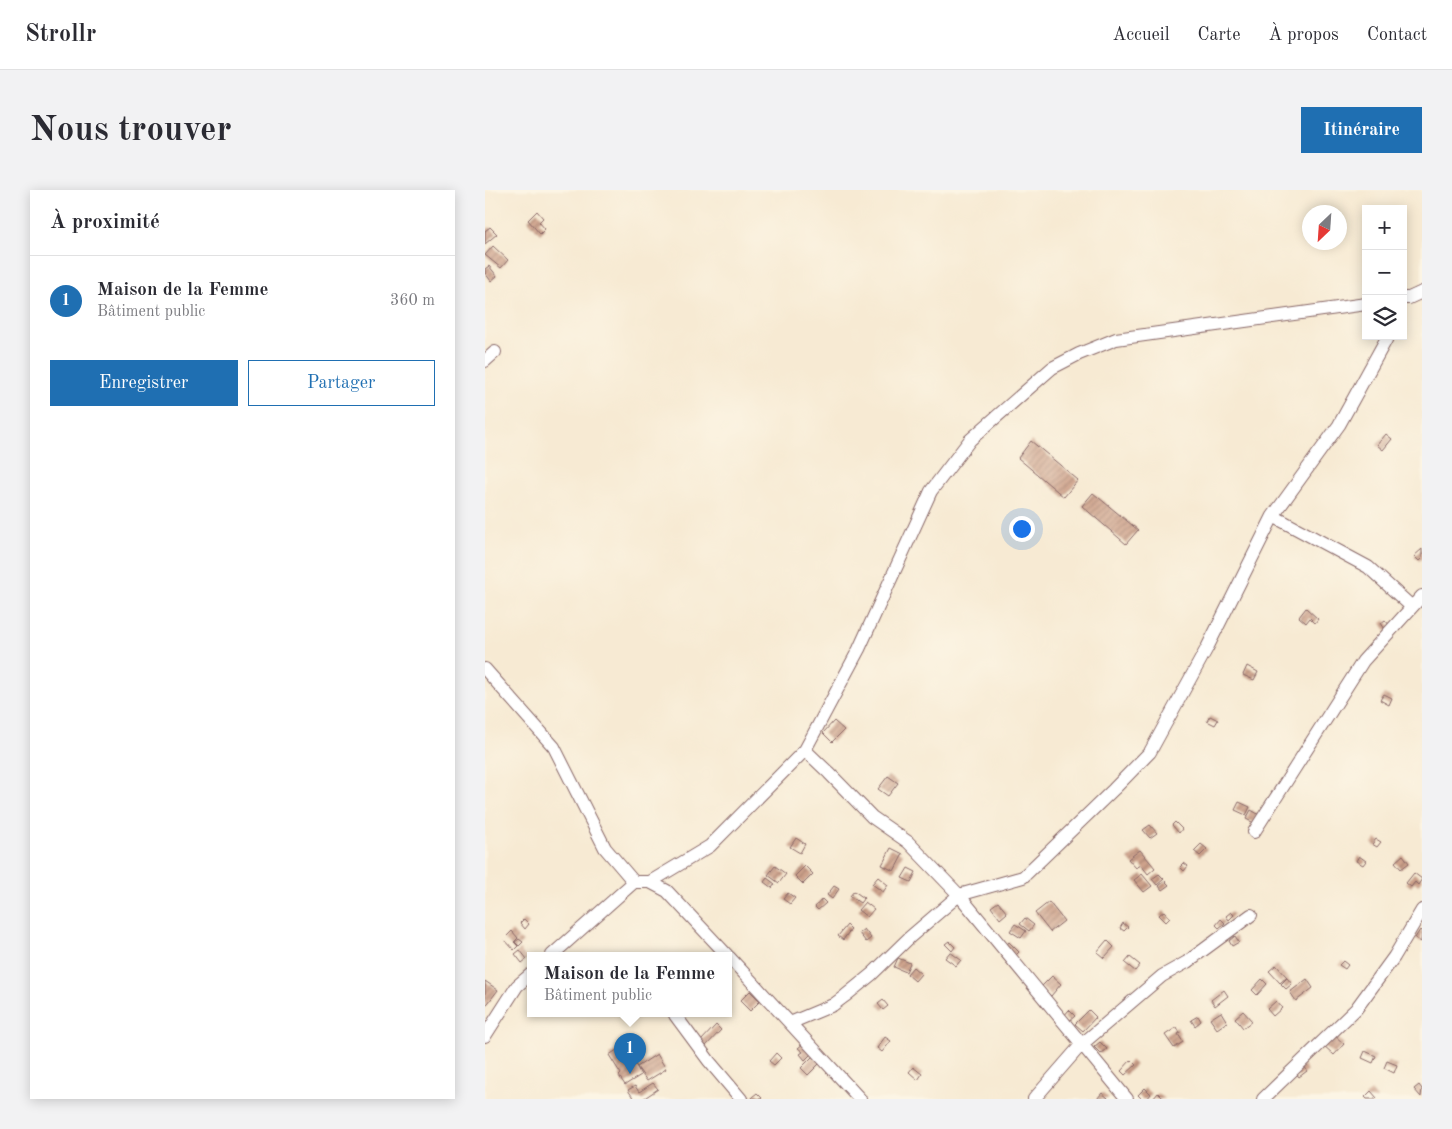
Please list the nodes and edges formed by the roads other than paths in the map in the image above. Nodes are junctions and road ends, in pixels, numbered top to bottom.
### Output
1 (1422, 292) edge
2 (1407, 300) edge
3 (1362, 305) edge
4 (1386, 340) edge
5 (495, 352) dead end
6 (485, 361) edge
7 (1273, 516) junction
8 (1422, 596) edge
9 (1412, 607) junction
10 (485, 669) edge
11 (805, 750) junction
12 (1254, 832) dead end
13 (634, 882) junction
14 (650, 882) junction
15 (959, 895) junction
16 (1422, 910) edge
17 (1251, 915) dead end
18 (555, 952) edge
19 (724, 952) edge
20 (732, 960) edge
21 (527, 977) edge
22 (676, 1017) edge
23 (790, 1023) junction
24 (485, 1036) edge
25 (1081, 1045) junction
26 (741, 1099) edge
27 (860, 1099) edge
28 (1034, 1099) edge
29 (1127, 1099) edge
30 (1263, 1099) edge

1 - 2 street
3 - 11 street
4 - 7 street
5 - 6 street
7 - 9 street
7 - 15 street
8 - 9 street
9 - 12 street
10 - 13 street
11 - 14 street
11 - 15 street
13 - 14 street
13 - 18 street
14 - 19 street
15 - 23 street
15 - 25 street
16 - 30 street
17 - 25 street
20 - 23 street
21 - 24 street
22 - 26 street
23 - 27 street
25 - 28 street
25 - 29 street

